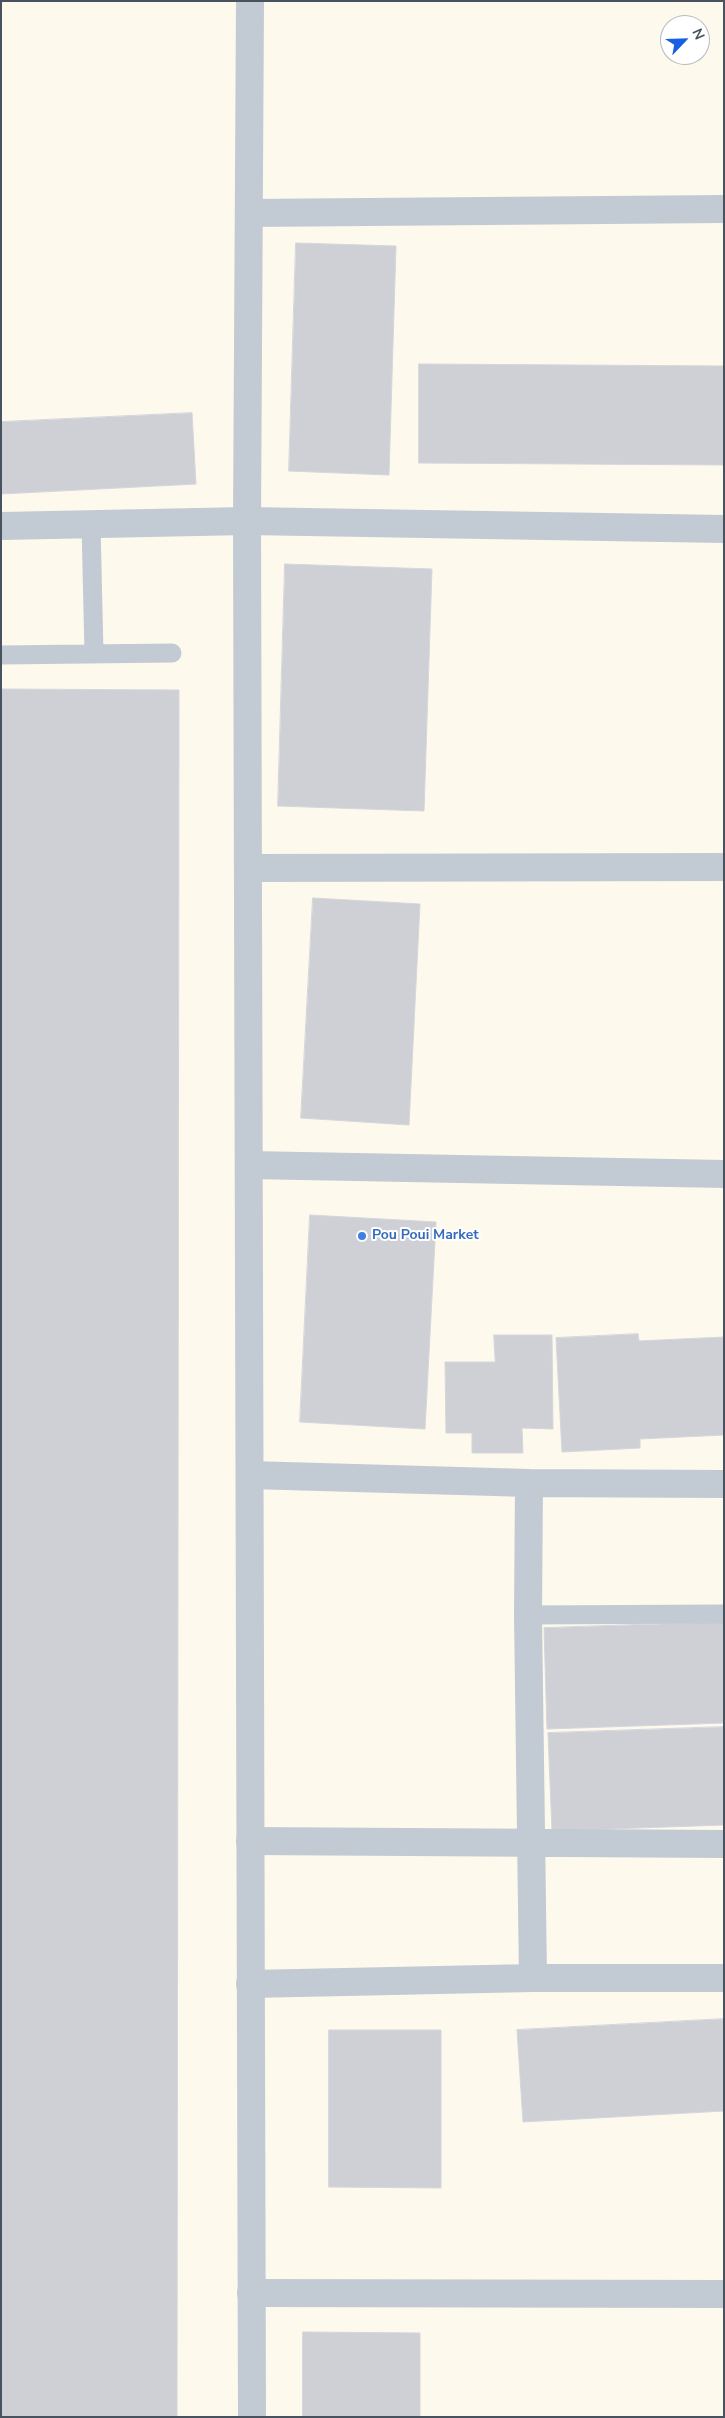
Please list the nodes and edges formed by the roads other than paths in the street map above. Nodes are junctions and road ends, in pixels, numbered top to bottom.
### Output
1 (250, 1) edge
2 (724, 209) edge
3 (249, 213) junction
4 (247, 521) junction
5 (91, 524) junction
6 (1, 526) edge
7 (724, 529) edge
8 (172, 653) dead end
9 (94, 654) junction
10 (1, 655) edge
11 (724, 867) edge
12 (248, 868) junction
13 (249, 1165) junction
14 (724, 1174) edge
15 (250, 1475) junction
16 (529, 1482) junction
17 (724, 1484) edge
18 (724, 1614) edge
19 (528, 1615) junction
20 (250, 1841) junction
21 (530, 1842) junction
22 (724, 1844) edge
23 (533, 1978) junction
24 (724, 1978) edge
25 (250, 1984) junction
26 (251, 2292) junction
27 (724, 2294) edge
28 (252, 2417) edge

1 - 3 street
2 - 3 street
3 - 4 street
4 - 5 street
4 - 7 street
4 - 12 street
5 - 6 street
5 - 9 lane
8 - 9 lane
9 - 10 lane
11 - 12 street
12 - 13 street
13 - 14 street
13 - 15 street
15 - 16 street
15 - 20 street
16 - 17 street
16 - 19 street
18 - 19 lane
19 - 21 street
20 - 21 street
20 - 25 street
21 - 22 street
21 - 23 street
23 - 24 street
23 - 25 street
25 - 26 street
26 - 27 street
26 - 28 street

